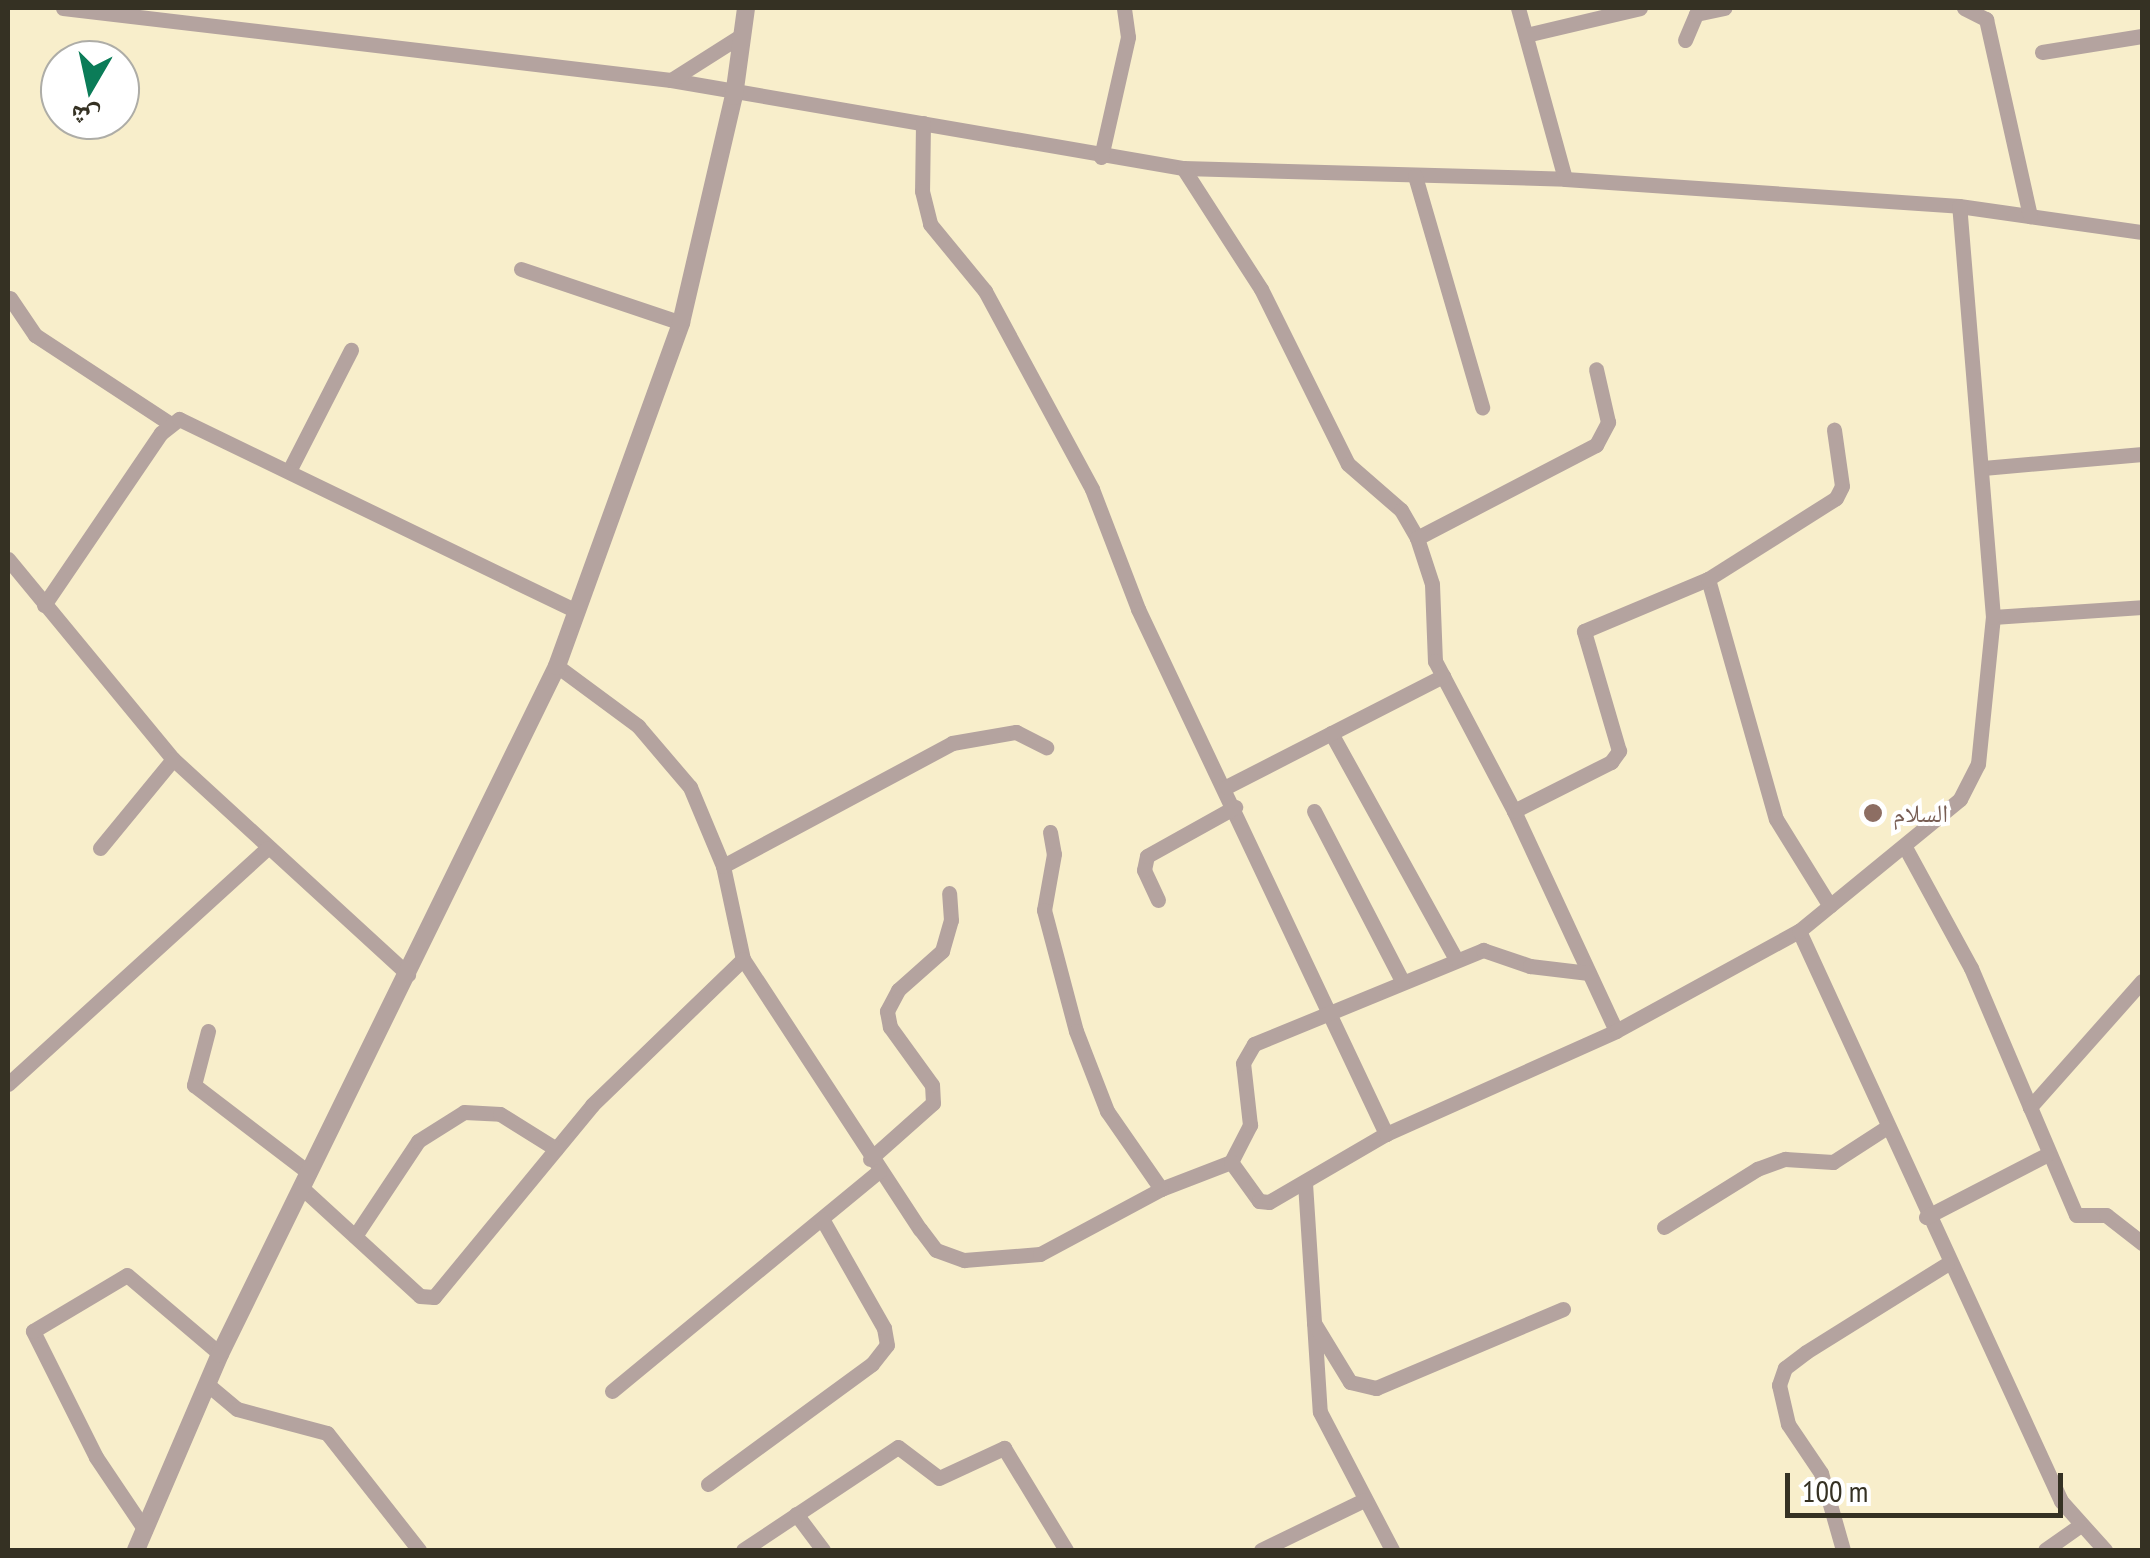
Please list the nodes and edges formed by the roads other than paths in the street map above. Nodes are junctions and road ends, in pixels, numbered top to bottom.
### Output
1 (63, 8) edge
2 (215, 8) edge
3 (746, 8) edge
4 (1124, 8) edge
5 (1518, 8) edge
6 (1640, 8) edge
7 (1724, 8) edge
8 (1964, 8) edge
9 (1985, 13) edge
10 (208, 25) junction
11 (1526, 34) junction
12 (742, 35) junction
13 (2142, 36) edge
14 (1685, 40) dead end
15 (2042, 52) dead end
16 (671, 80) junction
17 (734, 96) junction
18 (923, 123) junction
19 (1101, 157) junction
20 (1183, 168) junction
21 (1414, 176) junction
22 (1565, 178) junction
23 (1959, 206) junction
24 (2030, 216) junction
25 (2142, 232) edge
26 (521, 269) dead end
27 (10, 298) edge
28 (681, 323) junction
29 (351, 350) dead end
30 (1596, 369) dead end
31 (1482, 407) dead end
32 (170, 423) junction
33 (1834, 430) dead end
34 (2142, 454) edge
35 (290, 468) junction
36 (1983, 468) junction
37 (1418, 538) junction
38 (8, 559) edge
39 (1708, 578) junction
40 (44, 605) junction
41 (2142, 607) edge
42 (577, 612) junction
43 (1993, 617) junction
44 (557, 666) junction
45 (1443, 676) junction
46 (1332, 734) junction
47 (1046, 747) dead end
48 (174, 758) junction
49 (1226, 787) junction
50 (1235, 806) junction
51 (1314, 811) dead end
52 (1514, 811) junction
53 (1050, 832) dead end
54 (1905, 847) junction
55 (100, 848) dead end
56 (267, 848) junction
57 (723, 866) junction
58 (948, 893) dead end
59 (1158, 900) dead end
60 (1830, 906) junction
61 (1798, 930) junction
62 (1455, 958) junction
63 (743, 959) junction
64 (1589, 973) junction
65 (408, 974) junction
66 (1402, 981) junction
67 (2142, 982) edge
68 (1333, 1011) junction
69 (208, 1031) dead end
70 (1616, 1031) junction
71 (8, 1084) edge
72 (2030, 1107) junction
73 (1887, 1128) junction
74 (1386, 1134) junction
75 (556, 1149) junction
76 (2046, 1155) junction
77 (1231, 1162) junction
78 (875, 1165) junction
79 (305, 1180) junction
80 (1304, 1182) junction
81 (1161, 1189) junction
82 (1926, 1217) junction
83 (822, 1219) junction
84 (1664, 1228) dead end
85 (354, 1236) junction
86 (2142, 1243) edge
87 (1948, 1264) junction
88 (1563, 1308) dead end
89 (1314, 1323) junction
90 (220, 1354) junction
91 (207, 1384) junction
92 (612, 1390) dead end
93 (708, 1484) dead end
94 (1364, 1500) junction
95 (796, 1514) junction
96 (2080, 1526) junction
97 (145, 1530) junction
98 (136, 1550) edge
99 (419, 1550) edge
100 (743, 1550) edge
101 (823, 1550) edge
102 (1066, 1550) edge
103 (1261, 1550) edge
104 (1392, 1550) edge
105 (1843, 1550) edge
106 (2045, 1550) edge
107 (2105, 1550) edge

1 - 10 street
2 - 10 street
3 - 12 street
4 - 19 street
5 - 11 street
6 - 11 street
7 - 14 street
8 - 9 street
9 - 24 street
10 - 16 street
11 - 22 street
12 - 16 street
12 - 17 street
13 - 15 street
16 - 17 street
17 - 18 street
17 - 28 street
18 - 19 street
18 - 49 street
19 - 20 street
20 - 21 street
20 - 37 street
21 - 22 street
21 - 31 street
22 - 23 street
23 - 24 street
23 - 36 street
24 - 25 street
26 - 28 street
27 - 32 street
28 - 42 street
29 - 35 street
30 - 37 street
32 - 35 street
32 - 40 street
33 - 39 street
34 - 36 street
35 - 42 street
36 - 43 street
37 - 45 street
38 - 40 street
39 - 52 street
39 - 60 street
40 - 48 street
41 - 43 street
42 - 44 street
43 - 54 street
44 - 57 street
44 - 65 street
45 - 46 street
45 - 52 street
46 - 49 street
46 - 62 street
47 - 57 street
48 - 55 street
48 - 56 street
49 - 50 street
50 - 59 street
50 - 68 street
51 - 66 street
52 - 64 street
53 - 81 street
54 - 60 street
54 - 72 street
56 - 65 street
56 - 71 street
57 - 63 street
58 - 78 street
60 - 61 street
61 - 70 street
61 - 73 street
62 - 64 street
62 - 66 street
63 - 75 street
63 - 78 street
64 - 70 street
65 - 79 street
66 - 68 street
67 - 72 street
68 - 74 street
68 - 77 street
69 - 79 street
70 - 74 street
72 - 76 street
73 - 82 street
73 - 84 street
74 - 80 street
75 - 85 street
75 - 85 street
76 - 82 street
76 - 86 street
77 - 80 street
77 - 81 street
78 - 81 street
78 - 83 street
79 - 85 street
79 - 90 street
80 - 89 street
82 - 87 street
83 - 92 street
83 - 93 street
87 - 96 street
87 - 105 street
88 - 89 street
89 - 94 street
90 - 91 street
90 - 97 street
91 - 97 street
91 - 99 street
94 - 103 street
94 - 104 street
95 - 100 street
95 - 101 street
95 - 102 street
96 - 106 street
96 - 107 street
97 - 98 street

